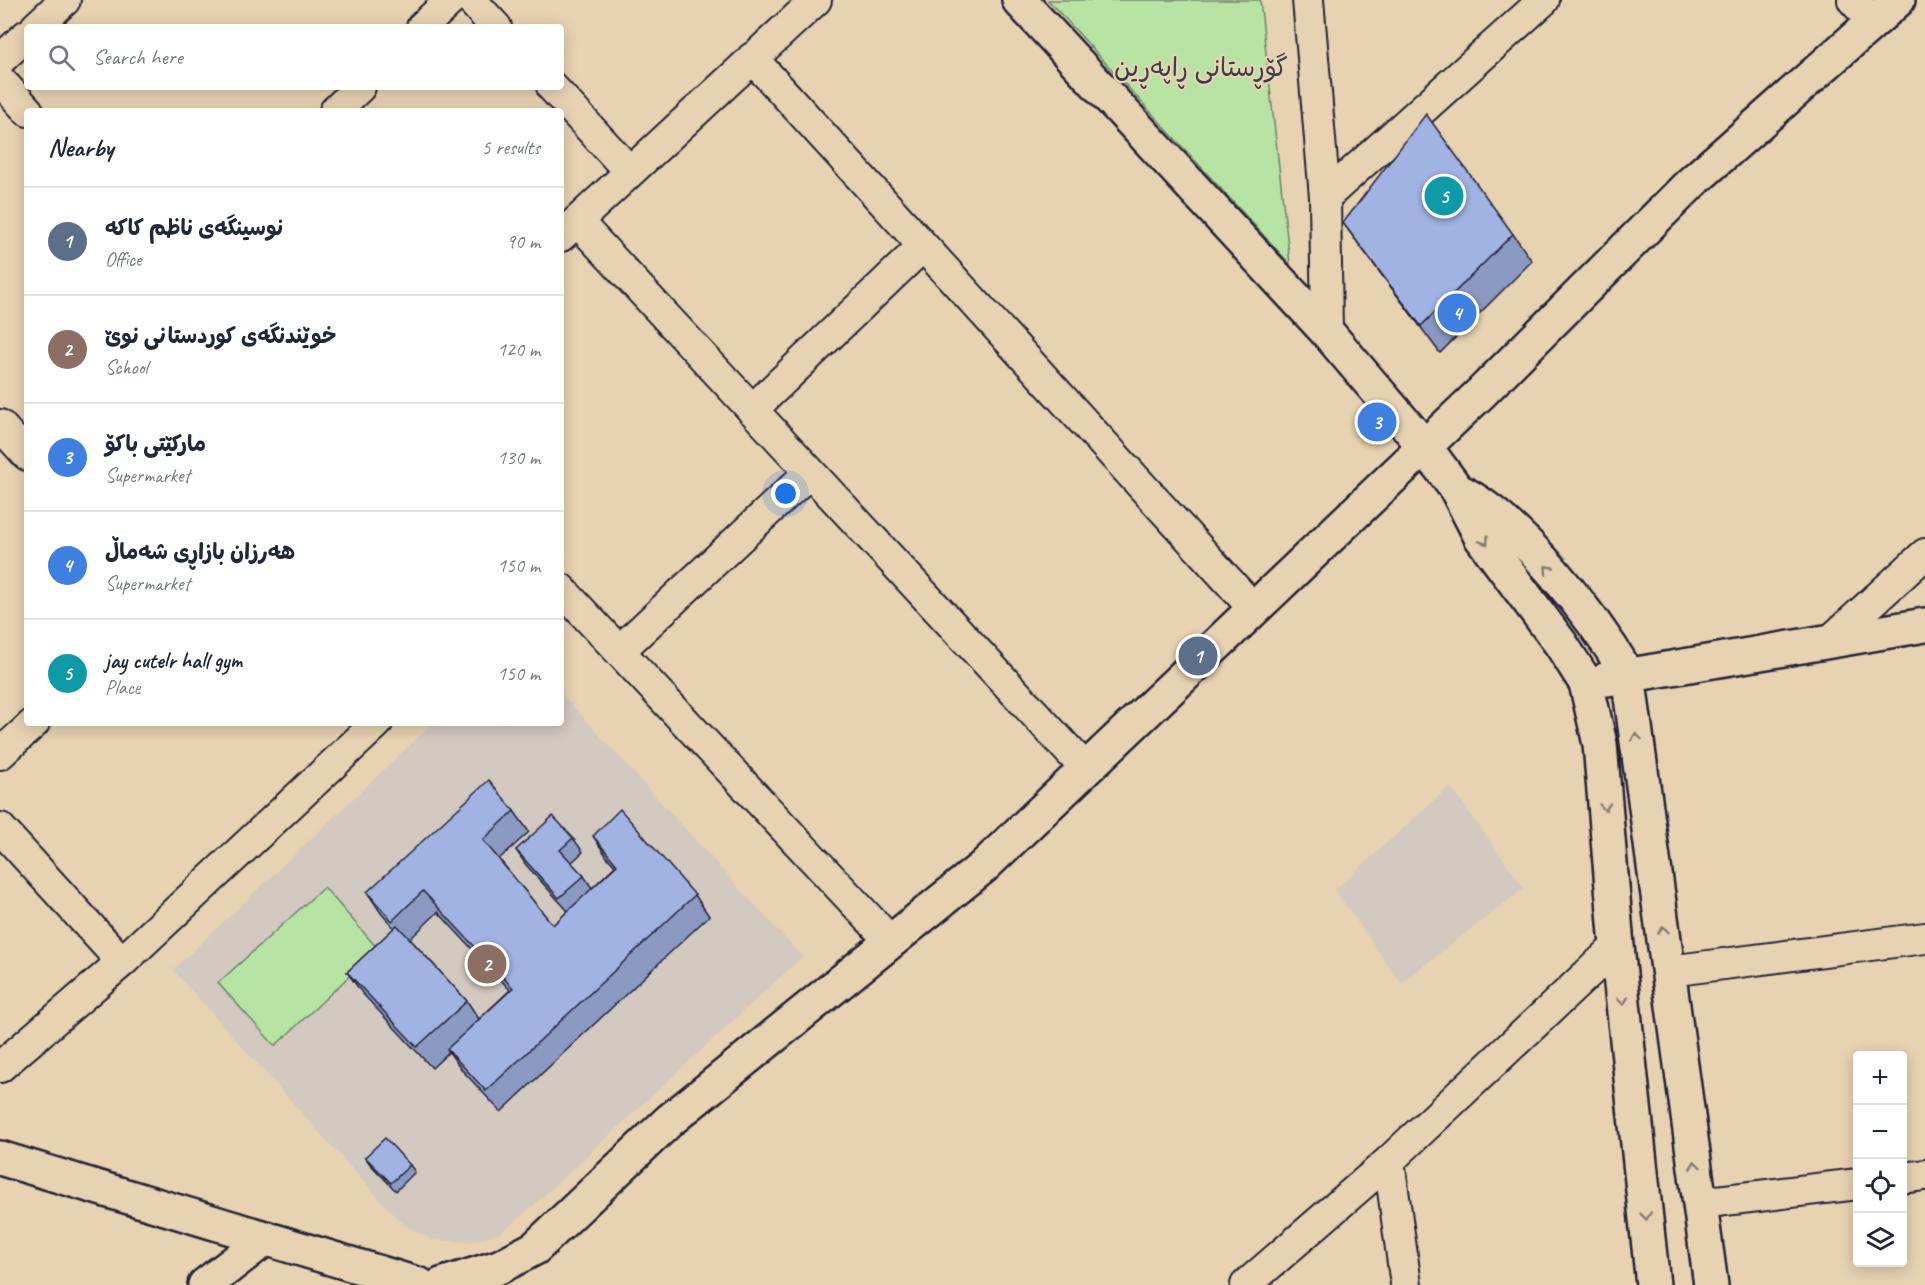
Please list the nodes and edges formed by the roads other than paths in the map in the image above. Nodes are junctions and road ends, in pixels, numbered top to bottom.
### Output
1 (65, 0) edge
2 (451, 0) edge
3 (471, 0) edge
4 (816, 0) edge
5 (1018, 0) edge
6 (1308, 0) edge
7 (1544, 0) edge
8 (1898, 0) edge
9 (1863, 11) edge
10 (39, 24) edge
11 (425, 24) edge
12 (493, 24) edge
13 (24, 38) edge
14 (752, 58) junction
15 (0, 60) edge
16 (0, 80) edge
17 (357, 90) edge
18 (555, 90) edge
19 (25, 108) edge
20 (338, 108) edge
21 (630, 172) junction
22 (1325, 197) junction
23 (569, 229) edge
24 (923, 246) junction
25 (1327, 332) junction
26 (752, 410) junction
27 (0, 425) edge
28 (1425, 447) junction
29 (24, 451) edge
30 (810, 471) junction
31 (1457, 490) junction
32 (1925, 554) edge
33 (564, 592) edge
34 (1254, 609) junction
35 (1925, 625) edge
36 (1832, 639) junction
37 (620, 651) junction
38 (1628, 675) junction
39 (1586, 683) junction
40 (31, 726) edge
41 (374, 726) edge
42 (0, 754) edge
43 (1086, 769) junction
44 (0, 828) edge
45 (891, 942) junction
46 (1924, 944) edge
47 (1617, 946) junction
48 (122, 962) junction
49 (1669, 971) junction
50 (0, 1067) edge
51 (0, 1158) edge
52 (1389, 1161) junction
53 (1925, 1175) edge
54 (1907, 1177) edge
55 (1853, 1184) edge
56 (1700, 1203) junction
57 (266, 1238) junction
58 (535, 1248) junction
59 (204, 1285) edge
60 (420, 1285) edge
61 (441, 1285) edge
62 (491, 1285) edge
63 (1246, 1285) edge
64 (1406, 1285) edge
65 (1653, 1285) edge
66 (1711, 1285) edge

1 - 10 street
2 - 11 street
3 - 12 street
4 - 14 street
5 - 25 street
6 - 22 street
7 - 22 street
8 - 9 street
9 - 28 street
13 - 15 street
14 - 21 street
14 - 24 street
16 - 19 street
17 - 20 street
18 - 21 street
21 - 23 street
22 - 25 street
23 - 26 street
24 - 26 street
24 - 34 street
25 - 28 street
26 - 30 street
27 - 29 street
28 - 31 street
28 - 34 street
30 - 37 street
30 - 43 street
38 -> 31 street
31 -> 39 street
32 - 36 street
33 - 37 street
34 - 43 street
35 - 36 street
36 - 38 street
37 - 45 street
38 - 39 street
49 -> 38 street
39 -> 47 street
40 - 42 street
41 - 48 street
43 - 45 street
44 - 48 street
45 - 58 street
46 - 49 street
47 - 52 street
47 -> 65 street
48 - 50 street
56 -> 49 street
51 - 57 street
52 - 63 street
52 - 64 street
53 - 54 street
55 - 56 street
56 - 66 street
57 - 59 street
57 - 60 street
58 - 61 street
58 - 62 street

